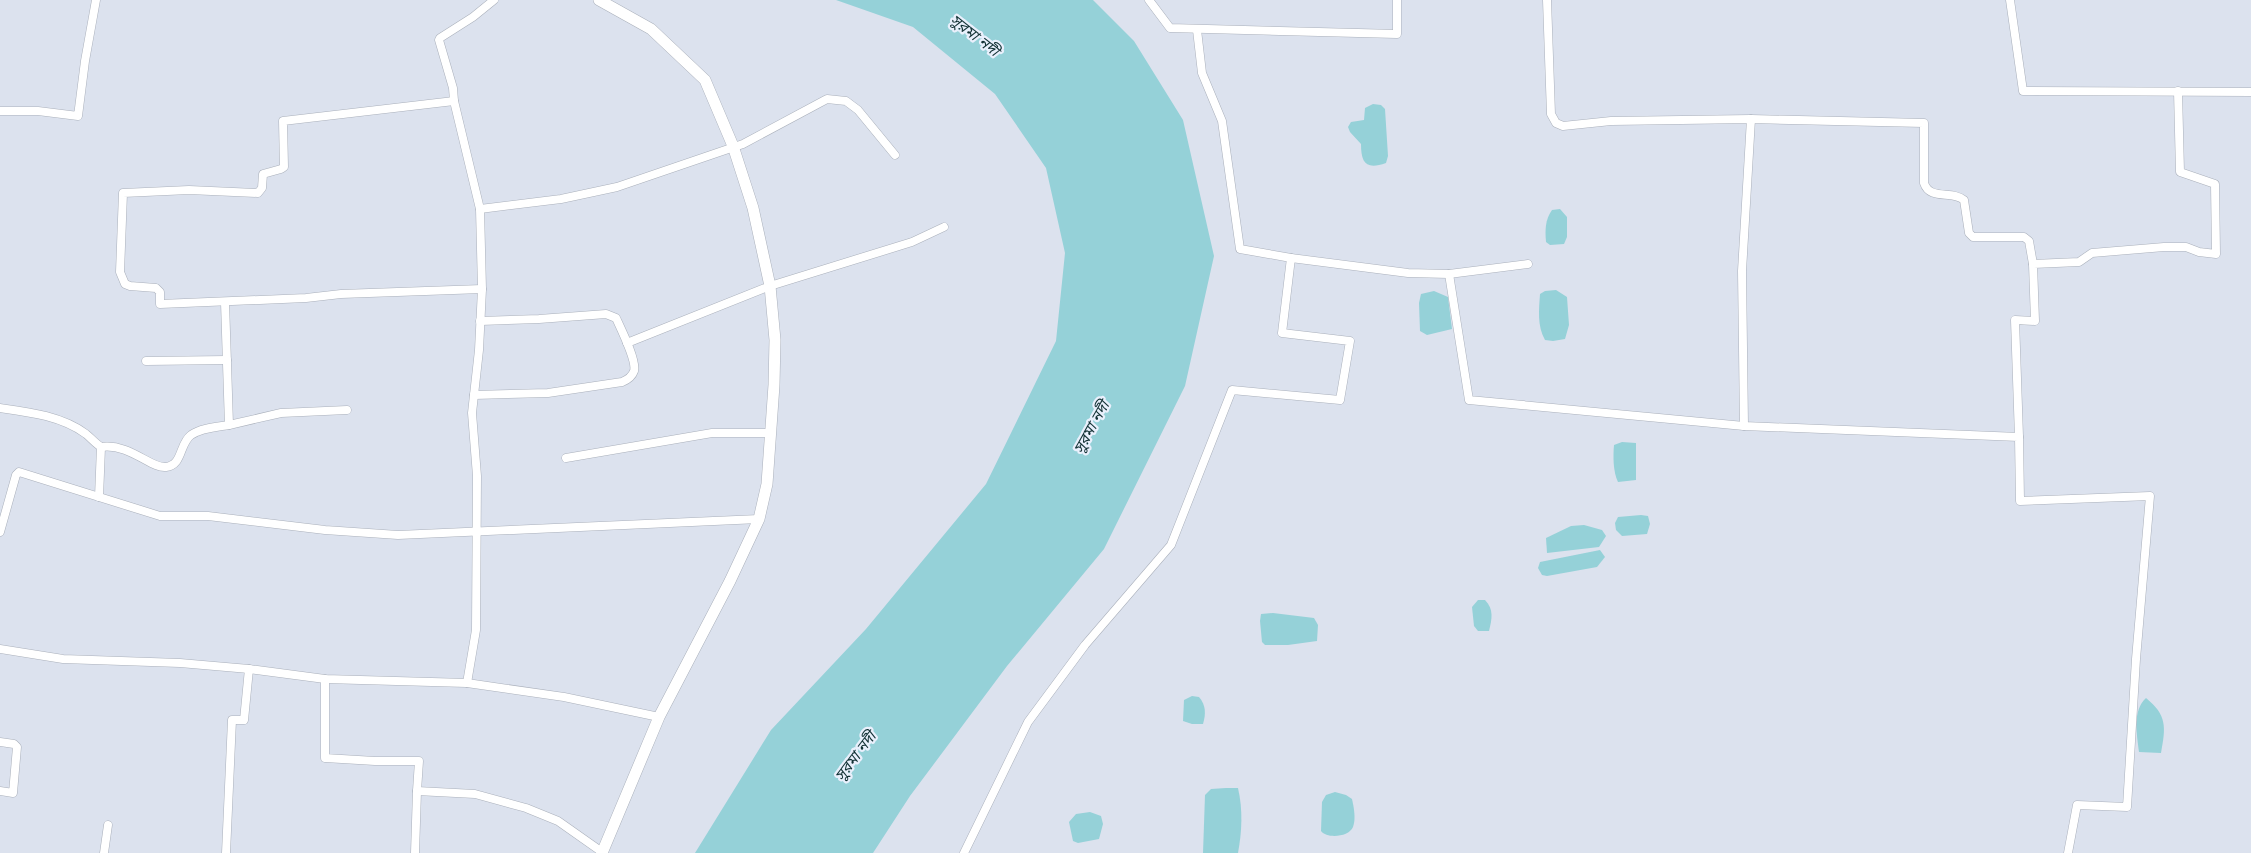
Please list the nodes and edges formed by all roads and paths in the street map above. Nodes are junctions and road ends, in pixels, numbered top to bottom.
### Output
1 (96, 0) edge
2 (494, 0) edge
3 (599, 0) edge
4 (1149, 0) edge
5 (1397, 0) edge
6 (1547, 0) edge
7 (2010, 0) edge
8 (1197, 30) junction
9 (2178, 91) junction
10 (2251, 92) edge
11 (454, 101) junction
12 (0, 111) edge
13 (1751, 119) junction
14 (733, 146) junction
15 (895, 154) dead end
16 (480, 209) junction
17 (944, 227) dead end
18 (1291, 258) junction
19 (1528, 264) dead end
20 (2033, 264) junction
21 (1449, 274) junction
22 (770, 286) junction
23 (482, 289) junction
24 (224, 302) junction
25 (480, 321) junction
26 (626, 343) junction
27 (227, 360) junction
28 (146, 361) dead end
29 (474, 395) junction
30 (0, 408) edge
31 (347, 410) dead end
32 (229, 425) junction
33 (1744, 426) junction
34 (771, 433) junction
35 (2019, 437) junction
36 (101, 447) junction
37 (566, 458) dead end
38 (99, 497) junction
39 (4, 504) edge
40 (759, 519) junction
41 (0, 532) edge
42 (477, 533) junction
43 (0, 649) edge
44 (249, 669) junction
45 (324, 678) junction
46 (467, 683) junction
47 (659, 717) junction
48 (0, 742) edge
49 (417, 791) junction
50 (0, 792) edge
51 (108, 825) dead end
52 (104, 853) edge
53 (226, 853) edge
54 (414, 853) edge
55 (602, 853) edge
56 (964, 853) edge
57 (2068, 853) edge

1 - 12 street
2 - 11 street
3 - 14 street
4 - 8 street
5 - 8 street
6 - 13 street
7 - 9 street
8 - 18 street
9 - 10 street
9 - 20 street
11 - 16 street
11 - 24 street
13 - 20 street
13 - 33 street
14 - 15 street
14 - 16 street
14 - 22 street
16 - 23 street
17 - 22 street
18 - 21 street
18 - 56 street
19 - 21 street
20 - 35 street
21 - 33 street
22 - 26 street
22 - 34 street
23 - 24 street
23 - 25 street
24 - 27 street
25 - 26 street
25 - 29 street
26 - 29 street
27 - 28 street
27 - 32 street
29 - 42 street
30 - 36 street
31 - 32 street
32 - 36 street
33 - 35 street
34 - 37 street
34 - 40 street
35 - 57 street
36 - 38 street
38 - 39 street
38 - 42 street
39 - 41 street
40 - 42 street
40 - 47 street
42 - 46 street
43 - 44 street
44 - 45 street
44 - 53 street
45 - 46 street
45 - 49 street
46 - 47 street
47 - 55 street
48 - 50 street
49 - 54 street
49 - 55 street
51 - 52 street

